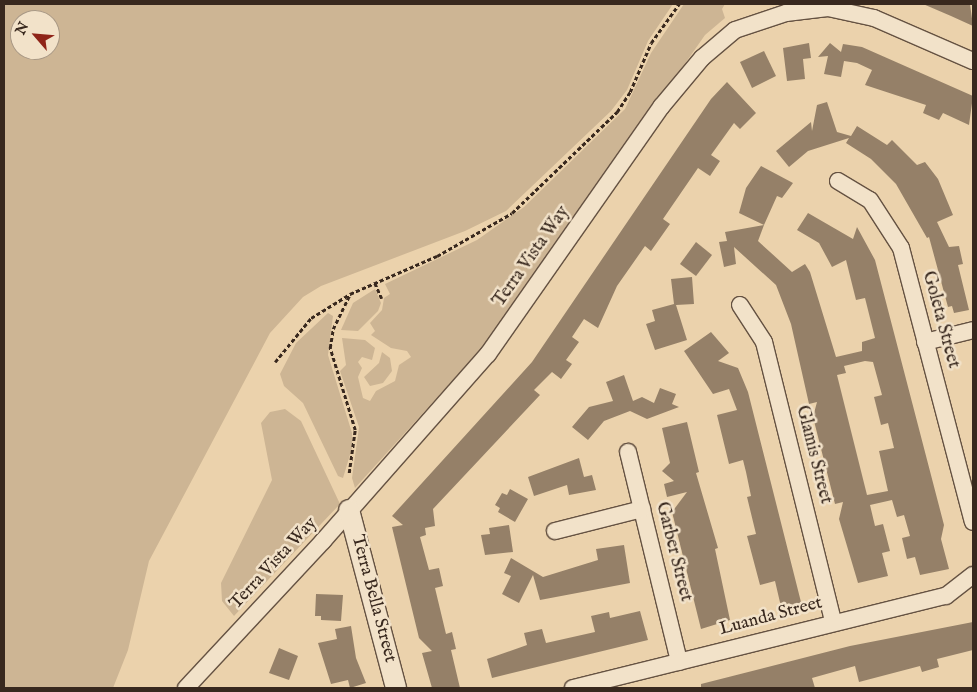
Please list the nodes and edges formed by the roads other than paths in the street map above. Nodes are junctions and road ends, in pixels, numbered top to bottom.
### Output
1 (973, 62) edge
2 (838, 181) dead end
3 (740, 305) dead end
4 (973, 330) edge
5 (925, 342) junction
6 (628, 452) dead end
7 (642, 509) junction
8 (349, 510) junction
9 (973, 522) edge
10 (555, 530) dead end
11 (973, 575) edge
12 (833, 621) junction
13 (679, 662) junction
14 (186, 688) edge
15 (396, 688) edge
16 (573, 688) edge

1 - 8 street, Terra Vista Way
2 - 5 street, Goleta Street
3 - 12 street, Glamis Street
4 - 5 street
5 - 9 street, Goleta Street
6 - 7 street, Garber Street
7 - 10 street
7 - 13 street, Garber Street
8 - 14 street, Terra Vista Way
8 - 15 street, Terra Bella Street
11 - 12 street, Luanda Street
12 - 13 street, Luanda Street
13 - 16 street, Luanda Street

